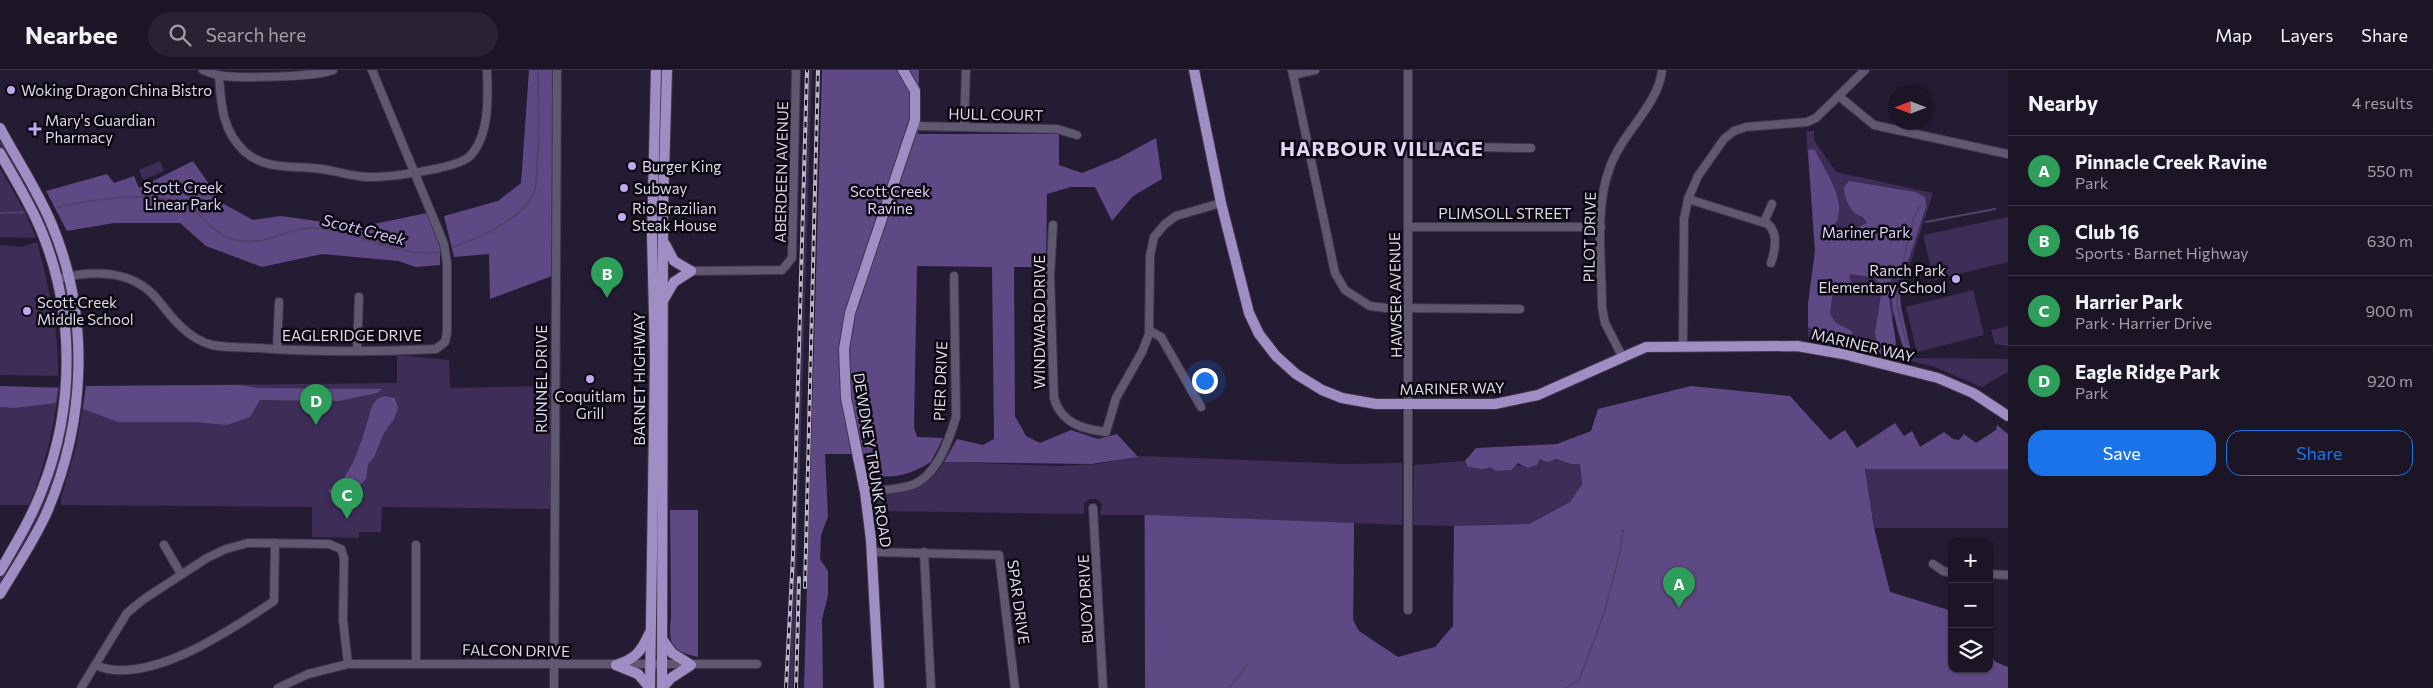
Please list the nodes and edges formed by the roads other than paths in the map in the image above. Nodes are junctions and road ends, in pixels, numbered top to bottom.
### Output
1 (203, 70) edge
2 (333, 70) edge
3 (372, 70) edge
4 (486, 70) edge
5 (557, 70) edge
6 (656, 70) edge
7 (666, 70) edge
8 (796, 70) edge
9 (903, 70) edge
10 (966, 70) edge
11 (1194, 70) edge
12 (1315, 70) edge
13 (1408, 70) edge
14 (1662, 70) edge
15 (1865, 70) edge
16 (1292, 72) edge
17 (219, 76) junction
18 (1840, 97) junction
19 (913, 126) junction
20 (964, 127) junction
21 (0, 128) edge
22 (1077, 135) dead end
23 (1408, 146) junction
24 (1532, 148) dead end
25 (0, 153) edge
26 (2008, 154) edge
27 (416, 172) junction
28 (1688, 199) junction
29 (1221, 203) junction
30 (1772, 204) dead end
31 (1764, 222) junction
32 (1053, 225) dead end
33 (1408, 227) junction
34 (1602, 227) junction
35 (663, 240) junction
36 (652, 261) junction
37 (1770, 263) dead end
38 (663, 270) junction
39 (690, 270) junction
40 (68, 276) junction
41 (954, 276) dead end
42 (57, 279) junction
43 (359, 297) dead end
44 (279, 302) dead end
45 (663, 302) junction
46 (1409, 309) junction
47 (1520, 309) dead end
48 (1150, 331) junction
49 (1683, 345) junction
50 (277, 349) junction
51 (357, 350) junction
52 (1622, 356) junction
53 (1409, 405) junction
54 (1200, 407) dead end
55 (2008, 416) edge
56 (865, 492) junction
57 (1093, 508) dead end
58 (275, 543) junction
59 (164, 545) dead end
60 (416, 545) dead end
61 (872, 552) junction
62 (924, 552) junction
63 (1933, 564) dead end
64 (0, 571) edge
65 (1948, 572) edge
66 (181, 574) junction
67 (1993, 574) edge
68 (2008, 575) edge
69 (0, 594) edge
70 (1408, 610) dead end
71 (651, 631) junction
72 (662, 639) junction
73 (348, 664) junction
74 (416, 664) junction
75 (757, 664) dead end
76 (95, 665) junction
77 (554, 665) junction
78 (616, 665) junction
79 (650, 665) junction
80 (662, 665) junction
81 (691, 665) junction
82 (81, 688) edge
83 (278, 688) edge
84 (554, 688) edge
85 (650, 688) edge
86 (662, 688) edge
87 (879, 688) edge
88 (930, 688) edge
89 (1015, 688) edge
90 (1104, 688) edge

1 - 17 street
2 - 17 street
3 - 27 street, EAGLERIDGE DRIVE
4 - 27 street
5 - 77 street, RUNNEL DRIVE
6 - 36 main road, BARNET HIGHWAY
7 - 35 main road, BARNET HIGHWAY
8 - 39 street, ABERDEEN AVENUE
9 - 19 main road, DEWDNEY TRUNK ROAD
10 - 20 street
11 - 29 main road, MARINER WAY
12 - 16 street
13 - 23 street, HAWSER AVENUE
14 - 34 street, PILOT DRIVE
15 - 18 street
16 - 46 street
17 - 27 street
18 - 26 street
18 - 28 street
19 - 20 street, HULL COURT
19 - 56 main road, DEWDNEY TRUNK ROAD
20 - 22 street, HULL COURT
21 - 40 main road
23 - 24 street
23 - 33 street, HAWSER AVENUE
25 - 42 main road
27 - 51 street, EAGLERIDGE DRIVE
28 - 31 street
28 - 49 street
29 - 48 street, WINDWARD DRIVE
29 - 53 main road, MARINER WAY
30 - 31 street
31 - 37 street
32 - 48 street, WINDWARD DRIVE
33 - 34 street, PLIMSOLL STREET
33 - 46 street, HAWSER AVENUE
34 - 52 street, PILOT DRIVE
35 - 38 main road, BARNET HIGHWAY
35 - 39 main road
36 - 38 main road
36 - 71 main road, BARNET HIGHWAY
38 - 39 main road
38 - 45 main road, BARNET HIGHWAY
39 - 45 main road
40 - 42 street, EAGLERIDGE DRIVE
40 - 50 street, EAGLERIDGE DRIVE
40 - 69 main road
41 - 56 street, PIER DRIVE
42 - 64 main road
43 - 51 street
44 - 50 street
45 - 72 main road, BARNET HIGHWAY
46 - 47 street
46 - 53 street, HAWSER AVENUE
48 - 54 street
49 - 52 main road, MARINER WAY
49 - 55 main road, MARINER WAY
50 - 51 street, EAGLERIDGE DRIVE
52 - 53 main road, MARINER WAY
53 - 70 street, HAWSER AVENUE
56 - 61 main road, DEWDNEY TRUNK ROAD
57 - 90 street, BUOY DRIVE
58 - 66 street
58 - 73 street
58 - 76 street
59 - 66 street
60 - 74 street
61 - 62 street, SPAR DRIVE
61 - 87 main road, DEWDNEY TRUNK ROAD
62 - 88 street
62 - 89 street, SPAR DRIVE
63 - 65 street
66 - 76 street
67 - 68 street
71 - 78 main road
71 - 79 main road, BARNET HIGHWAY
72 - 80 main road, BARNET HIGHWAY
72 - 81 main road
73 - 74 street, FALCON DRIVE
73 - 83 street, FALCON DRIVE
74 - 77 street, FALCON DRIVE
75 - 81 street, FALCON DRIVE
76 - 82 street
77 - 78 street, FALCON DRIVE
77 - 84 street, RUNNEL DRIVE
78 - 79 street, FALCON DRIVE
78 - 85 main road
79 - 80 street, FALCON DRIVE
79 - 85 main road, BARNET HIGHWAY
80 - 81 street, FALCON DRIVE
80 - 86 main road, BARNET HIGHWAY
81 - 86 main road

